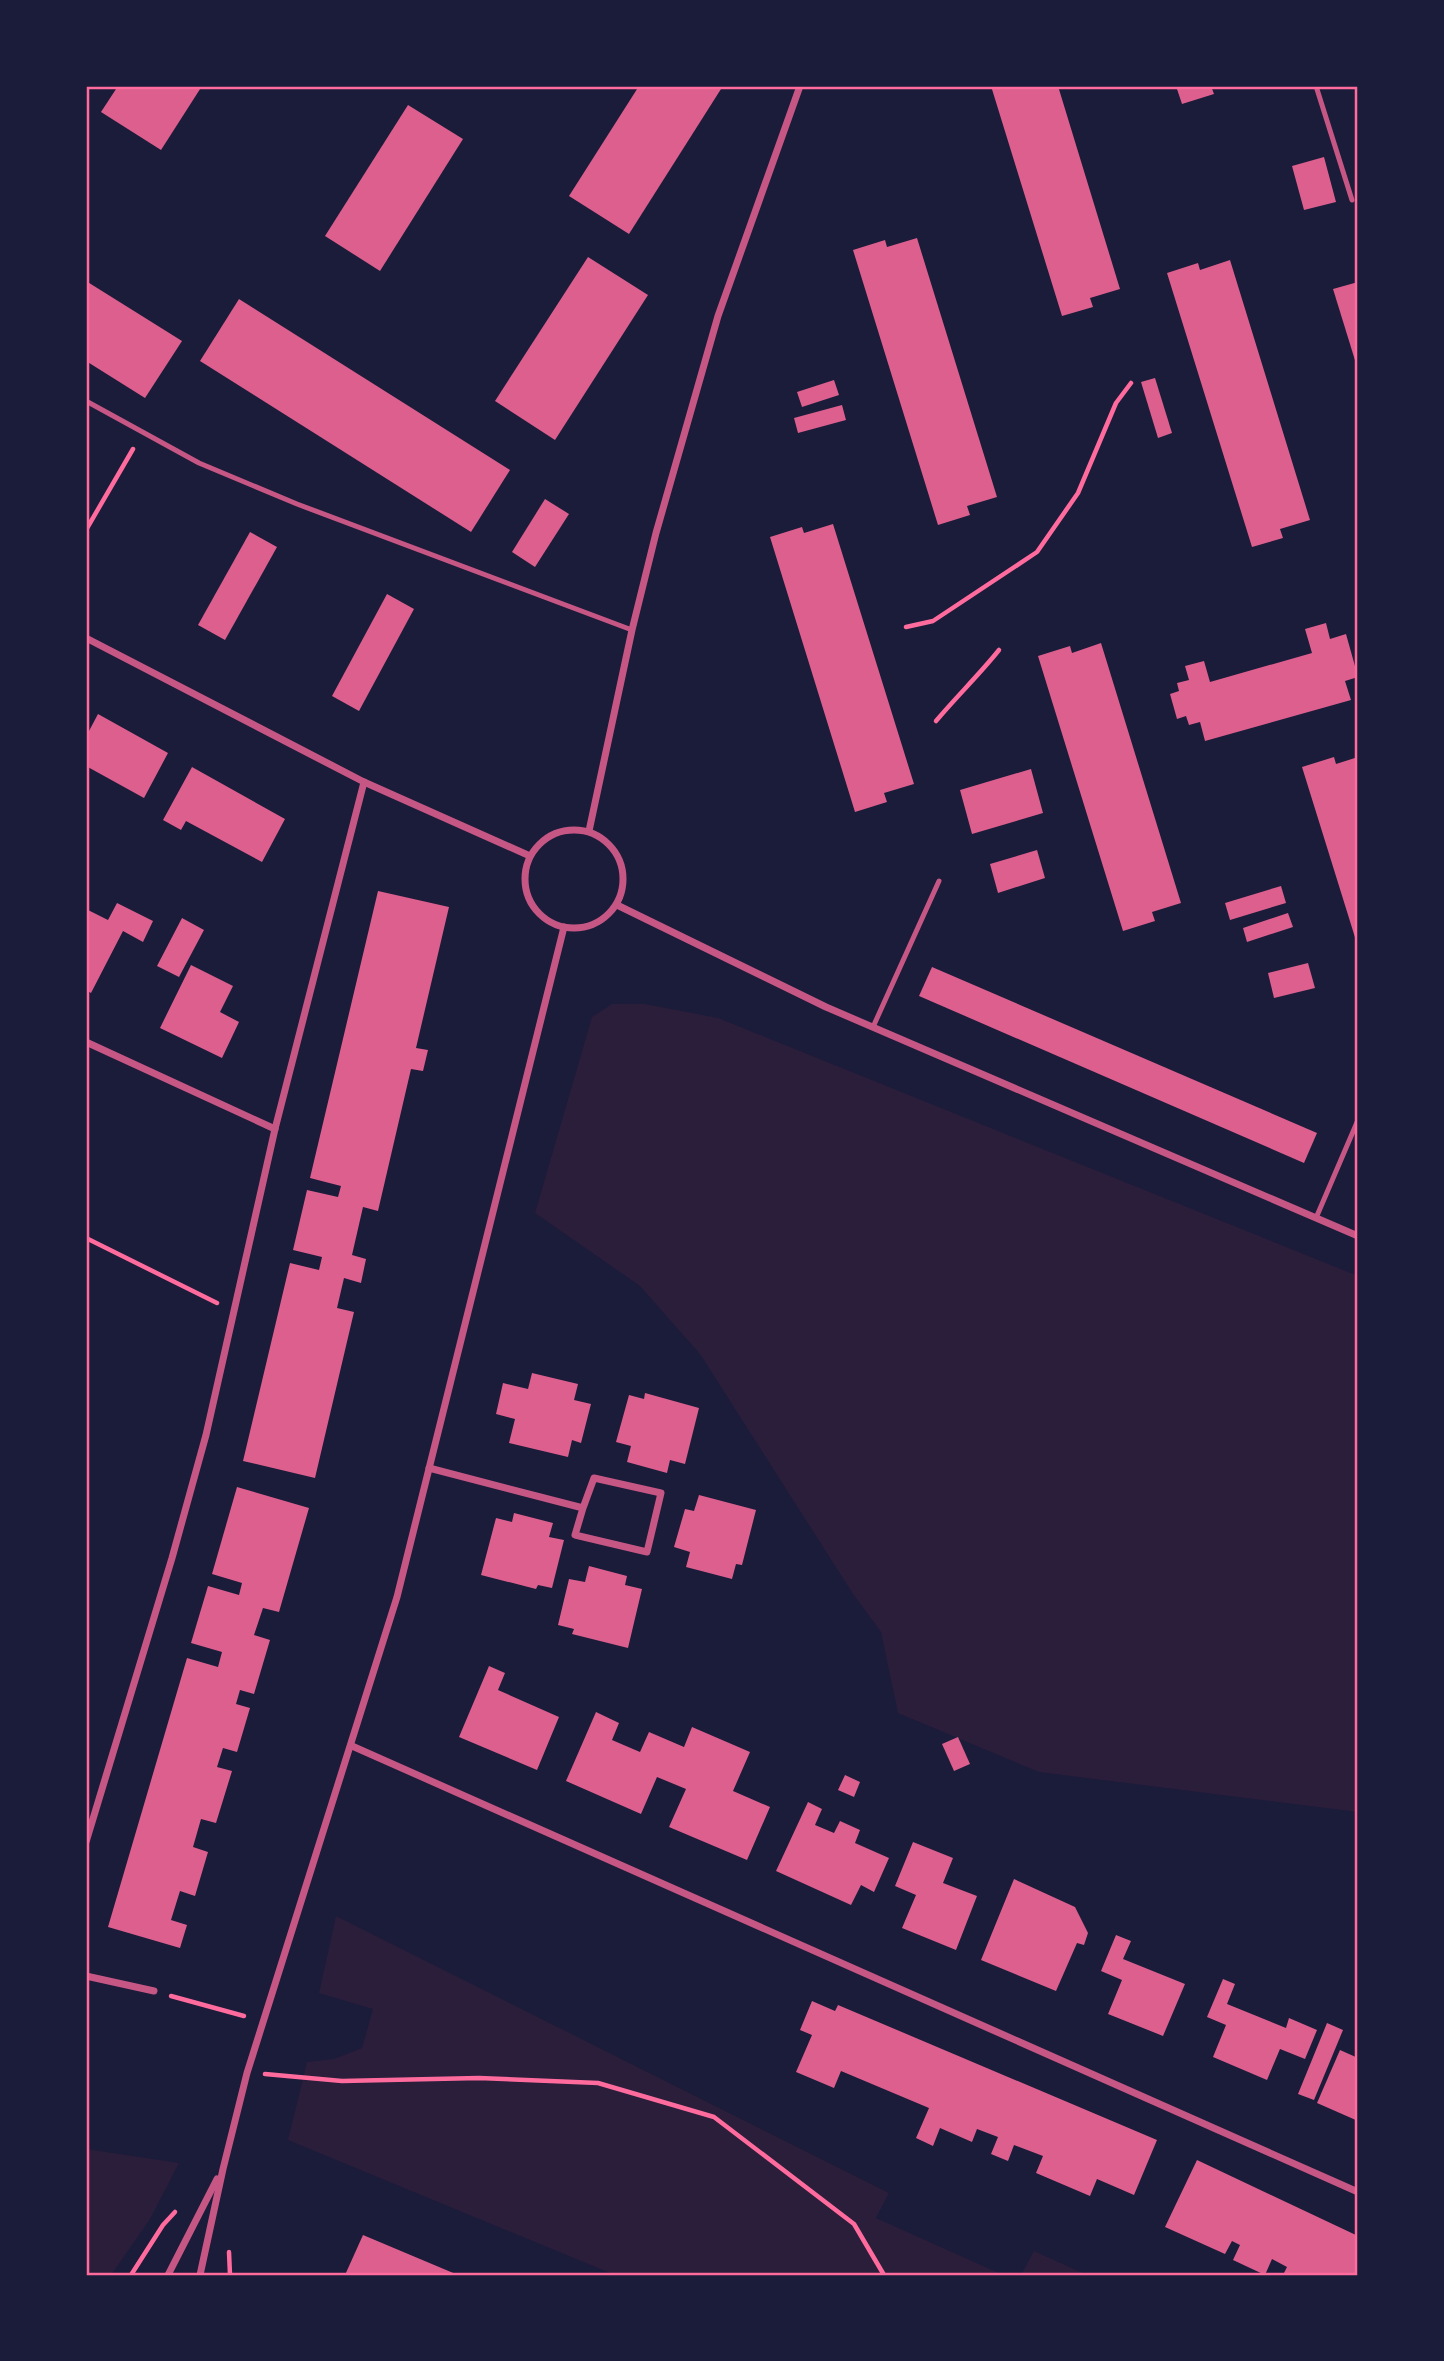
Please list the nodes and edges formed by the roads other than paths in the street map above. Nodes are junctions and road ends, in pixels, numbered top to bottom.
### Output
1 (800, 86) edge
2 (1317, 86) edge
3 (1352, 200) dead end
4 (86, 401) edge
5 (632, 630) junction
6 (86, 638) edge
7 (364, 782) junction
8 (589, 831) junction
9 (530, 856) junction
10 (939, 881) dead end
11 (617, 905) junction
12 (564, 928) junction
13 (873, 1027) junction
14 (86, 1042) edge
15 (1358, 1120) edge
16 (275, 1129) junction
17 (1316, 1218) junction
18 (1358, 1236) edge
19 (429, 1468) junction
20 (583, 1508) junction
21 (352, 1746) junction
22 (86, 1842) edge
23 (86, 1976) edge
24 (153, 1991) road end
25 (223, 2169) junction
26 (1358, 2192) edge
27 (168, 2275) edge
28 (200, 2275) edge

1 - 5 street
2 - 3 lane
4 - 5 lane
5 - 8 street
6 - 7 street
7 - 9 street
7 - 16 street
8 - 9 street
8 - 11 street
9 - 12 street
10 - 13 lane
11 - 12 street
11 - 13 street
12 - 19 street
13 - 17 street
14 - 16 street
15 - 17 lane
16 - 22 street
17 - 18 street
19 - 20 street
19 - 21 street
20 - 20 street
21 - 25 street
21 - 26 street
23 - 24 street
25 - 27 street
25 - 28 street

